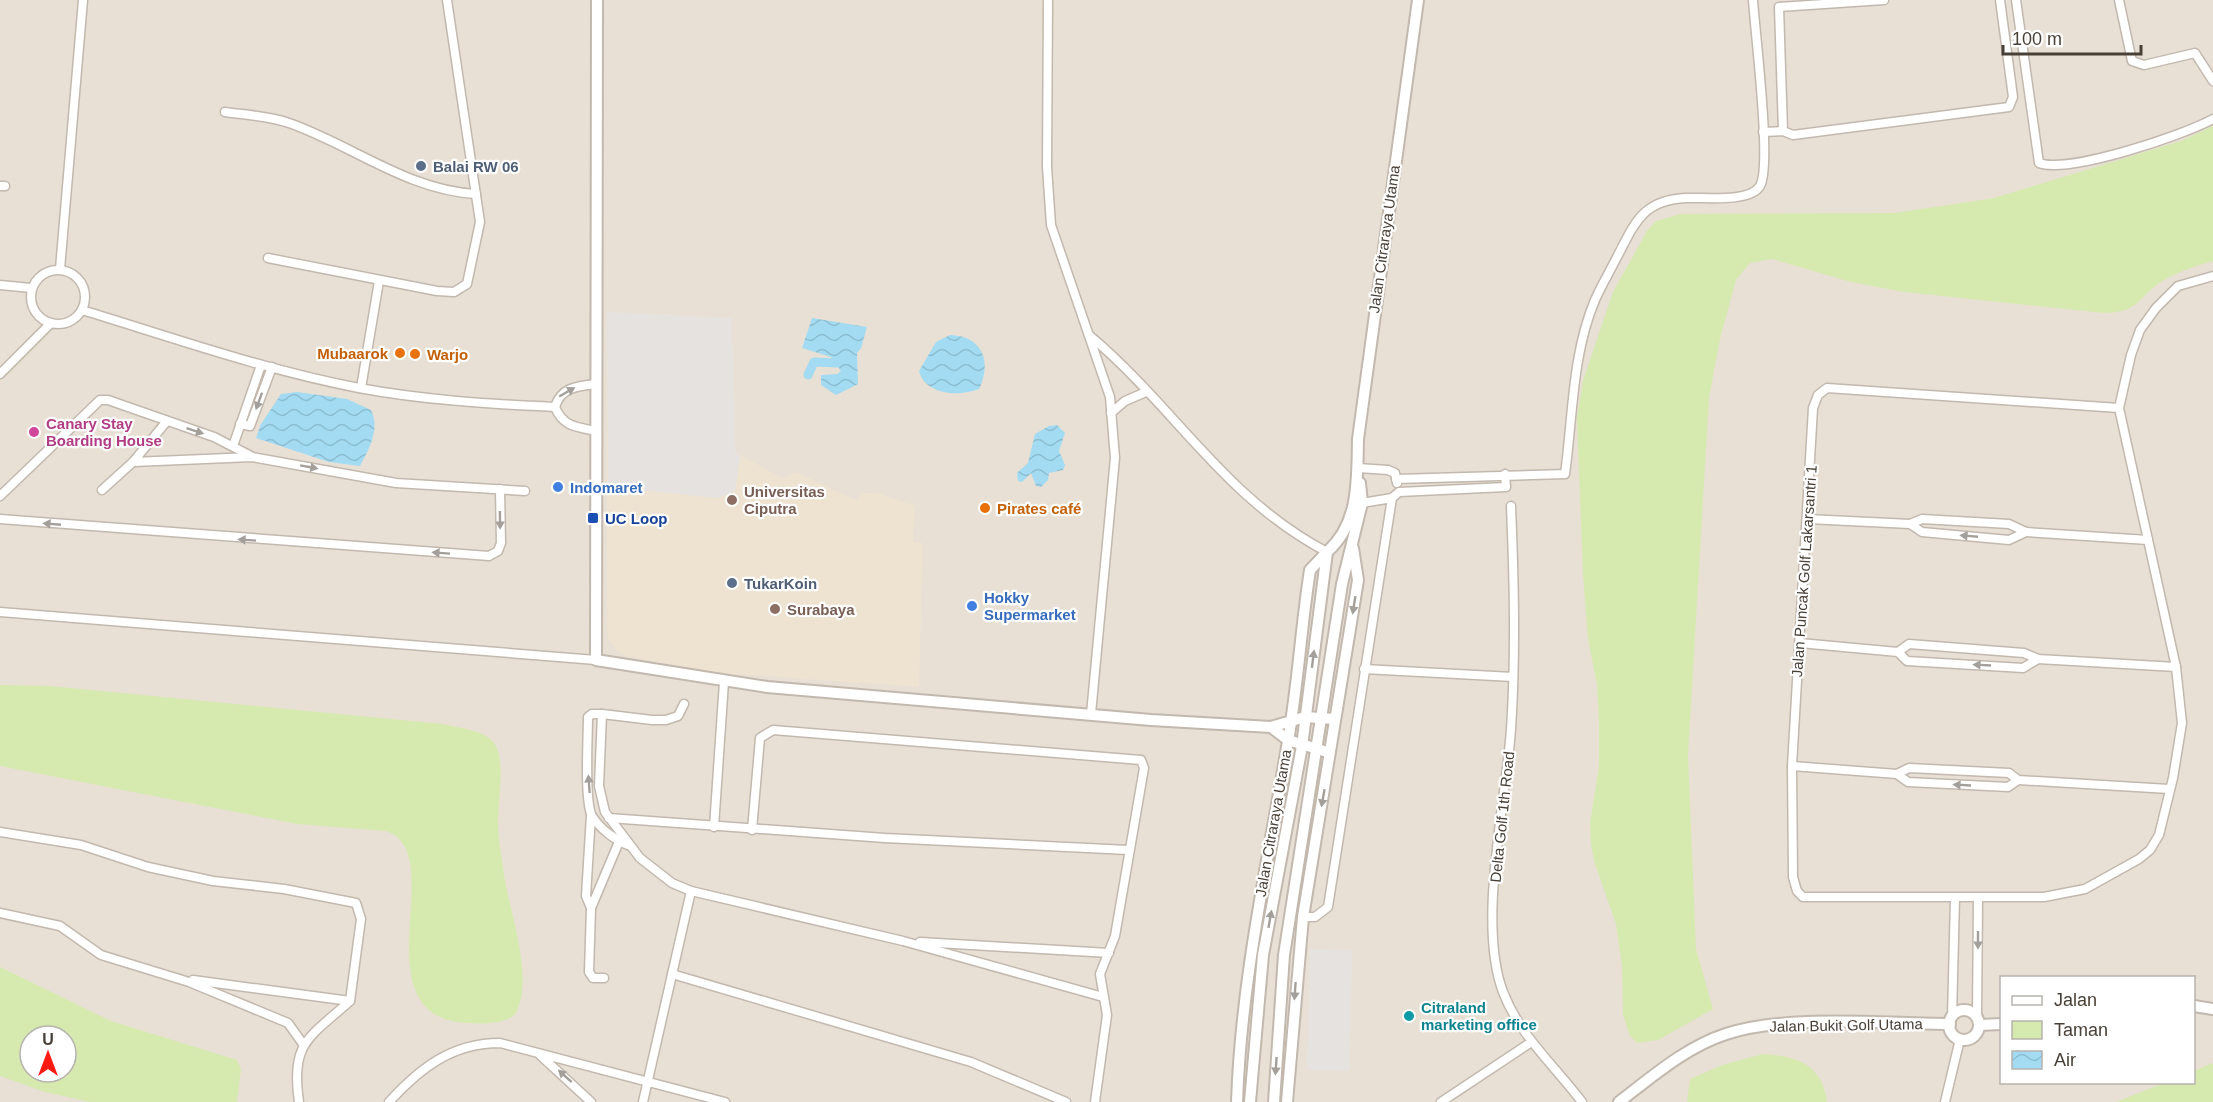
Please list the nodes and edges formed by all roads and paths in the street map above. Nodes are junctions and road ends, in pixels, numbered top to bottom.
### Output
1 (83, 0) edge
2 (447, 0) edge
3 (597, 0) edge
4 (1048, 0) edge
5 (1418, 0) edge
6 (1753, 0) edge
7 (1884, 0) edge
8 (2000, 0) edge
9 (2016, 0) edge
10 (2119, 0) edge
11 (2213, 81) edge
12 (225, 112) dead end
13 (2213, 118) edge
14 (1783, 131) junction
15 (1763, 132) junction
16 (476, 194) junction
17 (268, 258) dead end
18 (60, 269) junction
19 (2213, 276) edge
20 (379, 281) junction
21 (0, 285) edge
22 (31, 288) junction
23 (82, 310) junction
24 (51, 323) junction
25 (1089, 335) junction
26 (261, 364) junction
27 (272, 367) junction
28 (0, 374) edge
29 (596, 384) junction
30 (361, 388) junction
31 (1146, 392) junction
32 (555, 407) junction
33 (2119, 408) junction
34 (1111, 413) junction
35 (167, 421) junction
36 (240, 424) junction
37 (596, 431) junction
38 (232, 446) junction
39 (252, 457) junction
40 (133, 462) junction
41 (1358, 473) junction
42 (1505, 474) junction
43 (1396, 479) junction
44 (500, 489) junction
45 (102, 490) dead end
46 (525, 491) dead end
47 (1395, 495) junction
48 (0, 496) edge
49 (1362, 503) junction
50 (1511, 506) dead end
51 (0, 519) edge
52 (1808, 519) junction
53 (1910, 524) junction
54 (2026, 532) junction
55 (2148, 540) junction
56 (1353, 548) junction
57 (1327, 552) junction
58 (0, 612) edge
59 (1800, 643) junction
60 (1898, 652) junction
61 (2038, 659) junction
62 (596, 660) junction
63 (2176, 667) junction
64 (1364, 669) junction
65 (1513, 677) junction
66 (724, 682) junction
67 (684, 704) dead end
68 (602, 714) junction
69 (1091, 714) junction
70 (1305, 717) junction
71 (1322, 717) junction
72 (1291, 719) junction
73 (1335, 719) junction
74 (1271, 727) junction
75 (1288, 740) junction
76 (1302, 746) junction
77 (1318, 750) junction
78 (1330, 752) junction
79 (1791, 766) junction
80 (1897, 774) junction
81 (2018, 780) junction
82 (2169, 789) junction
83 (591, 814) junction
84 (609, 818) junction
85 (714, 827) junction
86 (752, 830) junction
87 (0, 832) edge
88 (620, 837) junction
89 (1128, 850) junction
90 (691, 891) junction
91 (1955, 898) junction
92 (1978, 898) junction
93 (591, 908) junction
94 (0, 913) edge
95 (1303, 916) junction
96 (903, 941) junction
97 (1109, 953) junction
98 (672, 974) junction
99 (604, 978) dead end
100 (189, 982) junction
101 (1103, 997) junction
102 (350, 1001) junction
103 (2195, 1006) edge
104 (2213, 1009) edge
105 (1951, 1021) junction
106 (1978, 1022) junction
107 (2000, 1024) edge
108 (1960, 1039) junction
109 (1530, 1043) junction
110 (303, 1044) junction
111 (537, 1053) junction
112 (650, 1081) junction
113 (299, 1102) edge
114 (389, 1102) edge
115 (591, 1102) edge
116 (643, 1102) edge
117 (725, 1102) edge
118 (1066, 1102) edge
119 (1095, 1102) edge
120 (1237, 1102) edge
121 (1250, 1102) edge
122 (1274, 1102) edge
123 (1287, 1102) edge
124 (1441, 1102) edge
125 (1582, 1102) edge
126 (1619, 1102) edge
127 (1945, 1102) edge

1 - 18 street
2 - 16 street
3 - 29 street
4 - 25 street
5 - 41 street, Jalan Citraraya Utama
6 - 15 street
7 - 14 street
8 - 14 street
9 - 13 street
10 - 11 street
12 - 16 street
14 - 15 street
15 - 42 street
16 - 20 street
17 - 20 street
18 - 22 street
18 - 23 street
19 - 33 street, Jalan Puncak Golf Lakarsantri 1
20 - 30 street
21 - 22 street
22 - 24 street
23 - 24 street
23 - 26 street
24 - 28 street
25 - 31 street
25 - 34 street
26 - 27 street
26 - 36 street
27 - 30 street
27 -> 36 street
32 -> 29 street
29 - 37 street
30 - 32 street
31 - 34 street
31 - 57 street
32 - 37 street
33 - 52 street, Jalan Puncak Golf Lakarsantri 1
33 - 55 street, Jalan Puncak Golf Lakarsantri 1
34 - 69 street
35 -> 38 street
35 - 40 street
35 - 48 street
36 - 38 street
37 - 62 street
38 - 39 street
39 - 40 street
39 -> 44 street
40 - 45 street
41 - 43 street
41 - 49 street, Jalan Citraraya Utama
41 - 57 street, Jalan Citraraya Utama
42 - 43 street
42 - 47 street
43 - 47 street
44 - 46 street
44 -> 51 street
47 - 49 street
47 - 64 street
49 - 56 street, Jalan Citraraya Utama
50 - 65 street, Delta Golf 1th Road
52 - 53 street
52 - 59 street, Jalan Puncak Golf Lakarsantri 1
53 - 54 street
54 -> 53 street
54 - 55 street
55 - 63 street, Jalan Puncak Golf Lakarsantri 1
56 - 71 street, Jalan Citraraya Utama
56 -> 73 street, Jalan Citraraya Utama
70 -> 57 street, Jalan Citraraya Utama
57 - 72 street, Jalan Citraraya Utama
58 - 62 street
59 - 60 street
59 - 79 street, Jalan Puncak Golf Lakarsantri 1
60 - 61 street
61 -> 60 street
61 - 63 street
62 - 66 street
63 - 82 street, Jalan Puncak Golf Lakarsantri 1
64 - 65 street
64 - 95 street
65 - 109 street, Delta Golf 1th Road
66 - 69 street
66 - 85 street
67 - 68 street
83 -> 68 street
68 - 84 street
69 - 74 street
70 - 71 street
70 - 72 street
70 - 76 street, Jalan Citraraya Utama
71 - 73 street
71 - 77 street, Jalan Citraraya Utama
72 - 74 street
72 - 75 street, Jalan Citraraya Utama
73 - 78 street, Jalan Citraraya Utama
74 - 75 street
75 - 76 street
75 - 120 street, Jalan Citraraya Utama
76 - 77 street
121 -> 76 street, Jalan Citraraya Utama
77 - 78 street
77 -> 122 street, Jalan Citraraya Utama
78 -> 95 street, Jalan Citraraya Utama
79 - 80 street
79 - 91 street, Jalan Puncak Golf Lakarsantri 1
80 - 81 street
81 -> 80 street
81 - 82 street
82 - 92 street, Jalan Puncak Golf Lakarsantri 1
83 - 88 street
83 - 93 street
84 - 85 street
84 - 88 street
85 - 86 street
86 - 89 street
86 - 89 street
87 - 102 street
88 - 90 street
88 - 93 street
89 - 97 street
90 - 96 street
90 - 98 street
91 - 92 street, Jalan Puncak Golf Lakarsantri 1
91 - 105 street
92 -> 106 street
93 - 99 street
94 - 100 street
95 -> 123 street, Jalan Citraraya Utama
96 - 97 street
96 - 101 street
97 - 101 street
98 - 112 street
98 - 118 street
100 - 102 street
100 - 110 street
101 - 119 street
102 - 110 street
103 - 104 street
105 - 106 street
105 - 108 street
105 - 126 street, Jalan Bukit Golf Utama
106 - 107 street
106 - 108 street
108 - 127 street
109 - 124 street
109 - 125 street, Delta Golf 1th Road
110 - 113 street
111 - 112 street
111 - 114 street
115 -> 111 street
112 - 116 street
112 - 117 street

